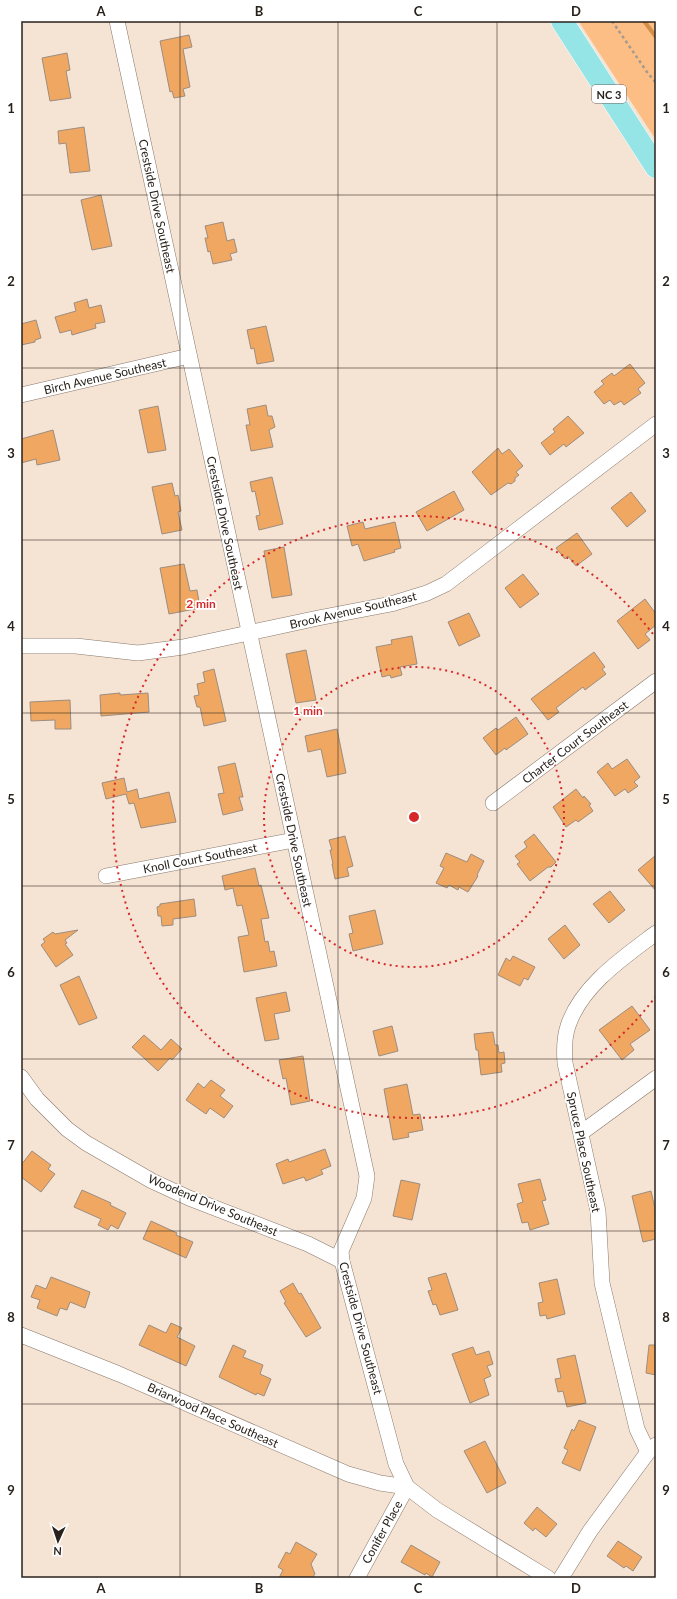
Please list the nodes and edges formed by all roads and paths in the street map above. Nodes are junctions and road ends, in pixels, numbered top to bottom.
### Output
1 (118, 21) edge
2 (562, 21) edge
3 (612, 21) edge
4 (656, 83) edge
5 (656, 167) edge
6 (189, 356) junction
7 (21, 395) edge
8 (656, 424) edge
9 (249, 633) junction
10 (21, 646) edge
11 (656, 681) edge
12 (493, 803) dead end
13 (294, 840) junction
14 (106, 876) dead end
15 (656, 933) edge
16 (21, 1076) edge
17 (656, 1078) edge
18 (581, 1133) junction
19 (342, 1261) junction
20 (21, 1335) edge
21 (652, 1448) edge
22 (407, 1487) junction
23 (357, 1578) edge
24 (548, 1578) edge
25 (561, 1578) edge

1 - 6 street, Crestside Drive Southeast
2 - 5 main road, NC 3
3 - 4 path
6 - 7 street, Birch Avenue Southeast
6 - 9 street, Crestside Drive Southeast
8 - 9 street, Brook Avenue Southeast
9 - 10 street, Brook Avenue Southeast
9 - 13 street, Crestside Drive Southeast
11 - 12 street, Charter Court Southeast
13 - 14 street, Knoll Court Southeast
13 - 19 street, Crestside Drive Southeast
15 - 18 street, Spruce Place Southeast
16 - 19 street, Woodend Drive Southeast
17 - 18 street
18 - 21 street, Spruce Place Southeast
19 - 22 street, Crestside Drive Southeast
20 - 22 street, Briarwood Place Southeast
21 - 25 street
22 - 23 street, Conifer Place
22 - 24 street, Crestside Drive Southeast

